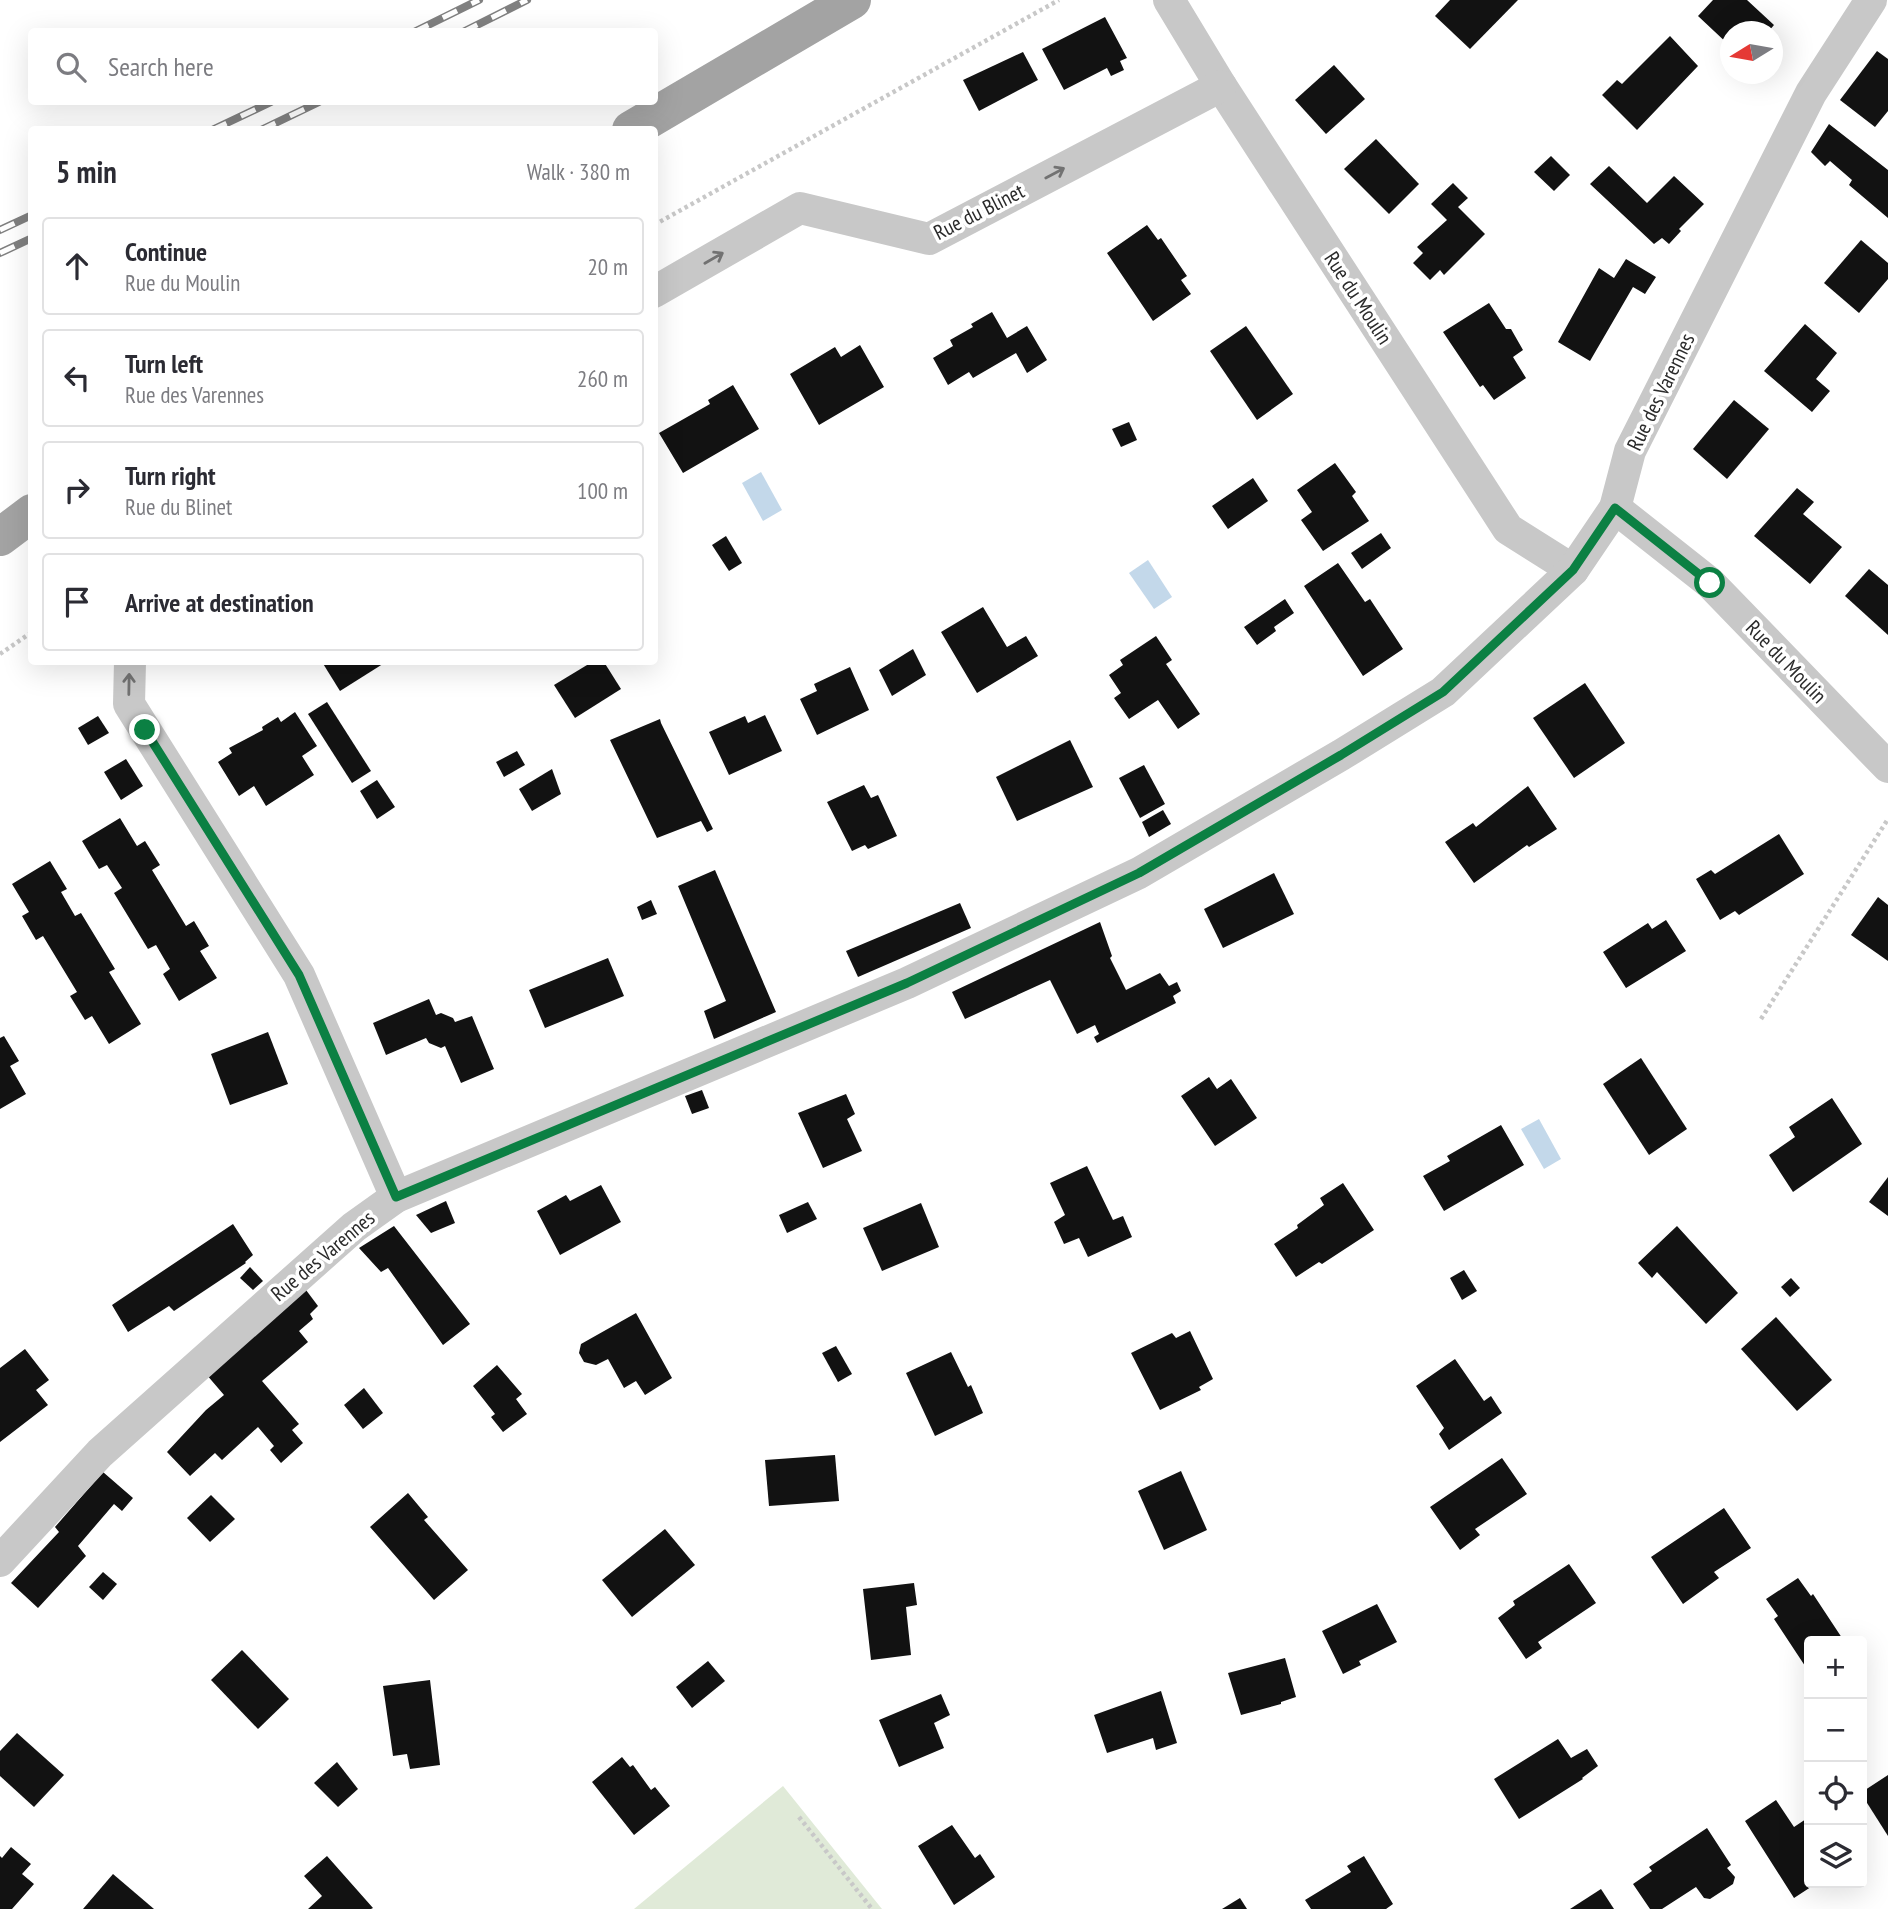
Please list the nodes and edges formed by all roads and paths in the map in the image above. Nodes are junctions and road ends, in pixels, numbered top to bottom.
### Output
1 (852, 0) edge
2 (1059, 0) edge
3 (1169, 0) edge
4 (1871, 0) edge
5 (1221, 86) junction
6 (638, 126) edge
7 (658, 223) edge
8 (658, 290) edge
9 (1615, 508) junction
10 (28, 516) edge
11 (0, 537) edge
12 (1573, 570) junction
13 (28, 635) edge
14 (0, 654) edge
15 (130, 665) edge
16 (1888, 767) edge
17 (1888, 819) edge
18 (1761, 1019) dead end
19 (396, 1197) junction
20 (0, 1561) edge
21 (799, 1816) dead end
22 (872, 1909) edge

1 - 6 main road
2 - 7 path
3 - 5 street, Rue du Moulin
4 - 9 street, Rue des Varennes
8 -> 5 street, Rue du Blinet
5 - 12 street, Rue du Moulin
9 - 12 street, Rue des Varennes
9 - 16 street, Rue du Moulin
10 - 11 main road
12 - 19 street, Rue des Varennes
13 - 14 path
19 -> 15 street
17 - 18 path
19 - 20 street, Rue des Varennes
21 - 22 path

